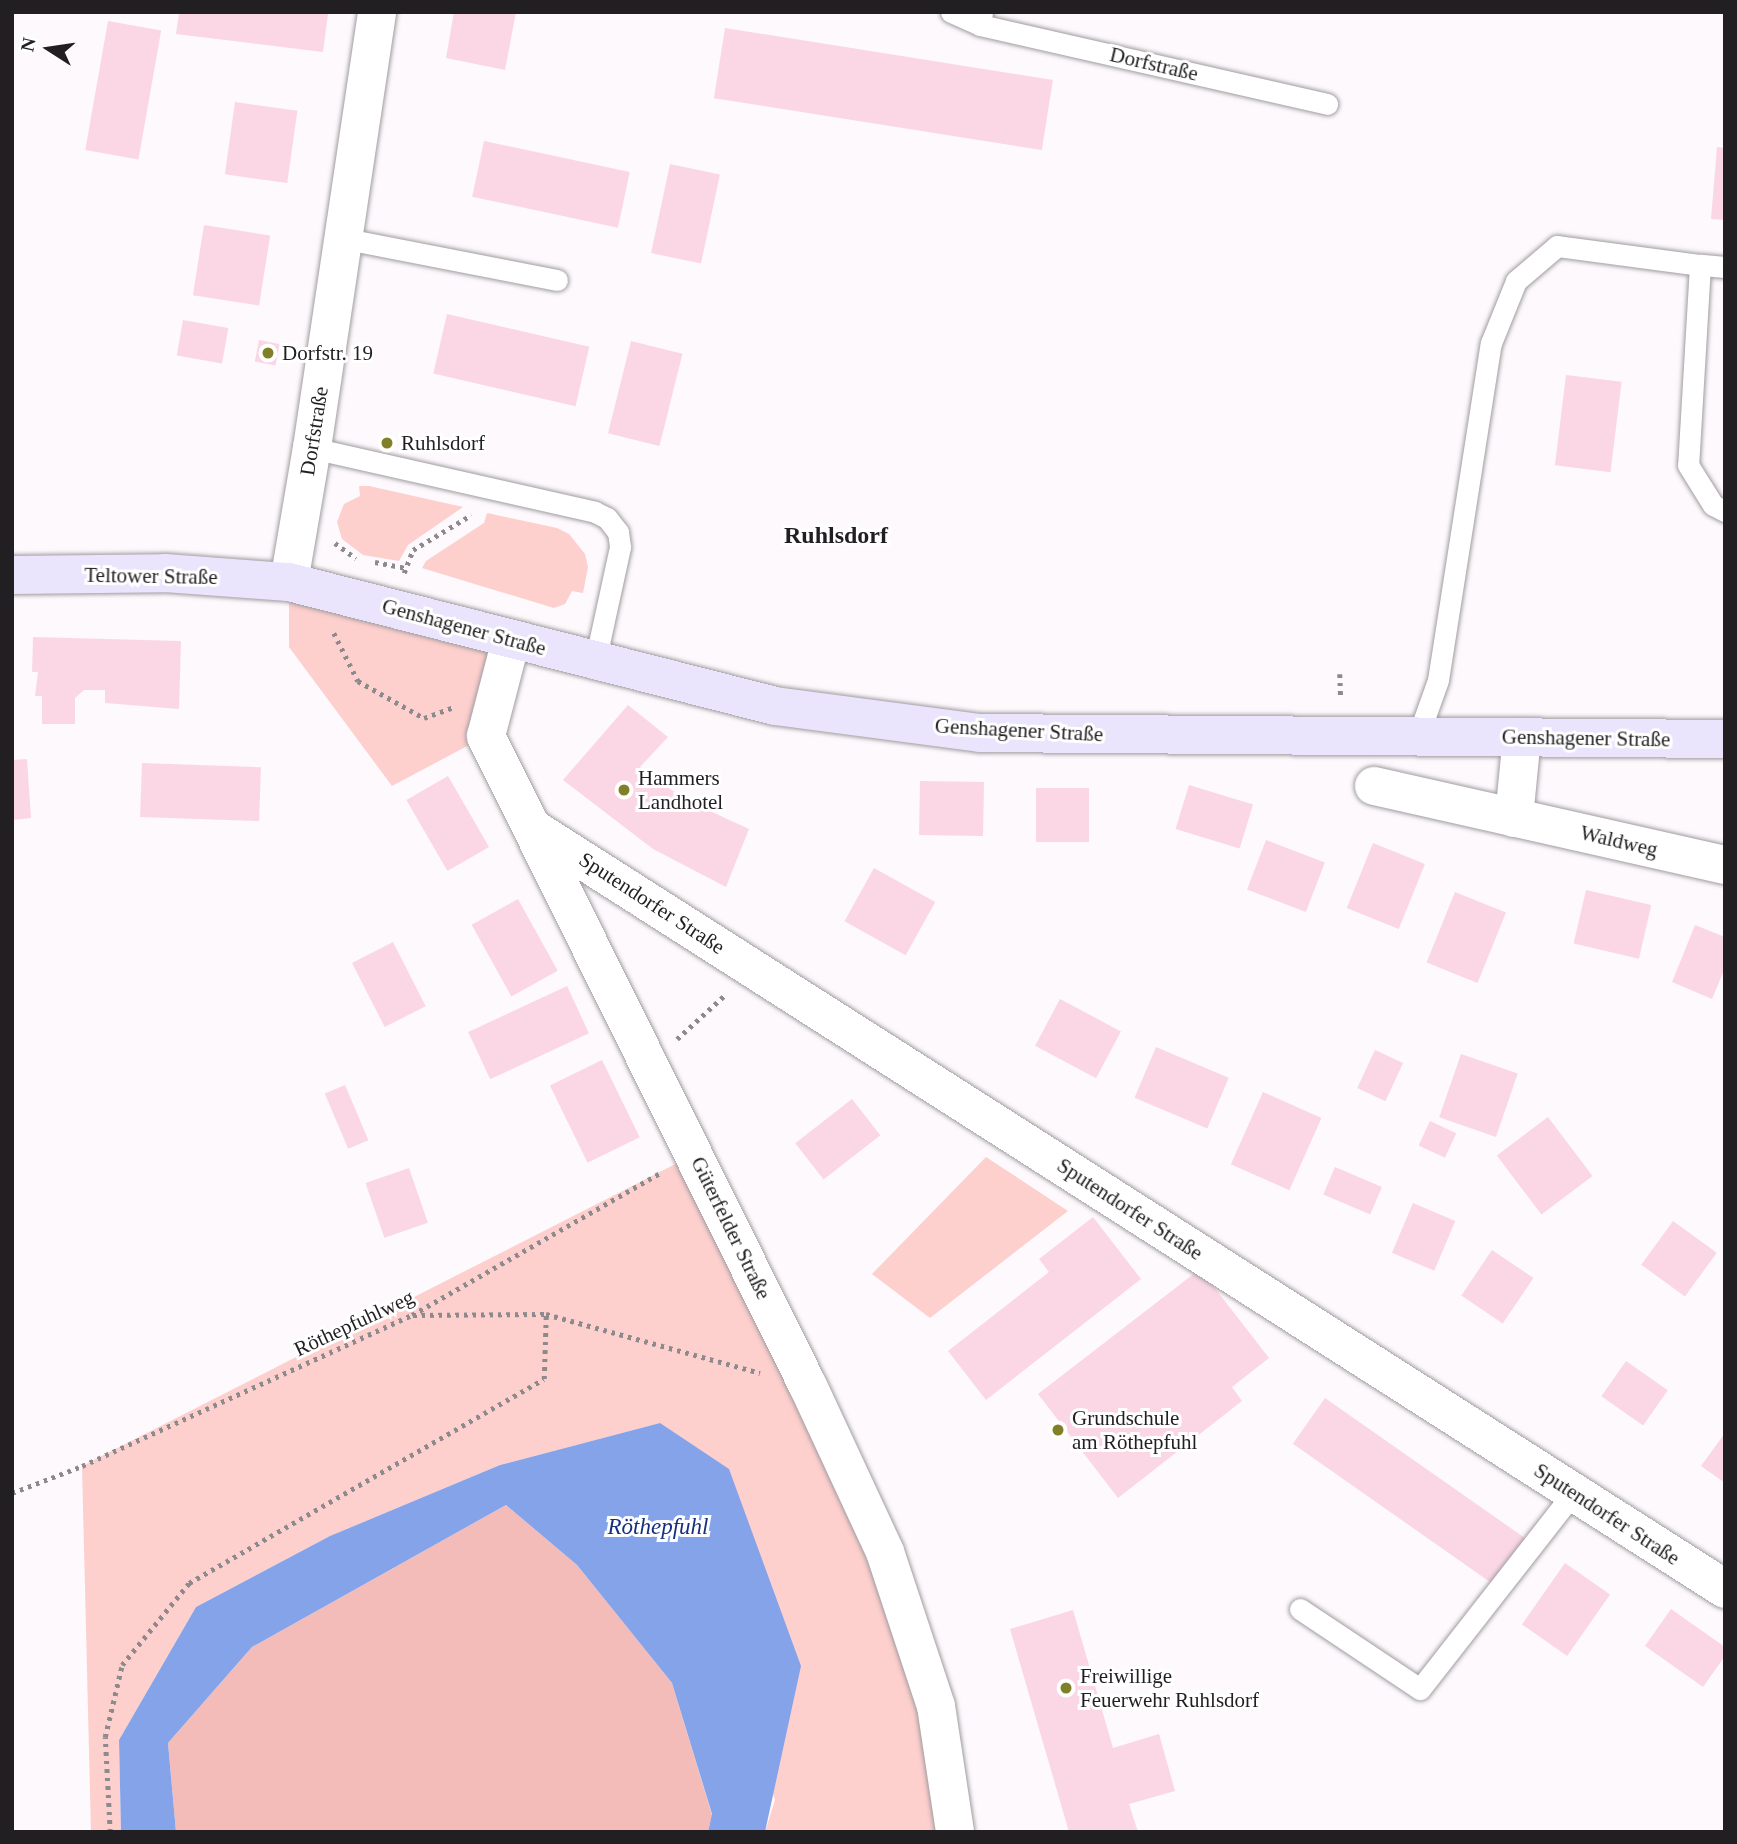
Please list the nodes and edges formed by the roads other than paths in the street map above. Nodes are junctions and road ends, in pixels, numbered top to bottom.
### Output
1 (377, 12) edge
2 (951, 12) edge
3 (981, 18) edge
4 (1327, 104) dead end
5 (341, 238) junction
6 (1700, 265) junction
7 (1725, 267) edge
8 (557, 280) dead end
9 (312, 449) junction
10 (1725, 511) edge
11 (12, 575) edge
12 (289, 582) junction
13 (511, 640) junction
14 (594, 662) junction
15 (1418, 736) junction
16 (1522, 737) junction
17 (1725, 739) edge
18 (1374, 786) dead end
19 (1514, 818) junction
20 (534, 829) junction
21 (1725, 865) edge
22 (1574, 1492) junction
23 (1725, 1589) edge
24 (1300, 1609) dead end
25 (955, 1832) edge

1 - 5 street, Dorfstraße
2 - 3 lane, Dorfstraße
3 - 4 lane, Dorfstraße
5 - 8 lane
5 - 9 street, Dorfstraße
6 - 7 lane
6 - 10 lane
6 - 15 lane
9 - 12 street, Dorfstraße
9 - 14 lane
11 - 12 main road, Teltower Straße
12 - 13 main road, Genshagener Straße
13 - 14 main road, Genshagener Straße
13 - 20 street, Güterfelder Straße
14 - 15 main road, Genshagener Straße
15 - 16 main road, Genshagener Straße
16 - 17 main road, Genshagener Straße
16 - 19 street
18 - 19 street, Waldweg
19 - 21 street, Waldweg
20 - 22 street, Sputendorfer Straße
20 - 25 street, Güterfelder Straße
22 - 23 street, Sputendorfer Straße
22 - 24 lane

